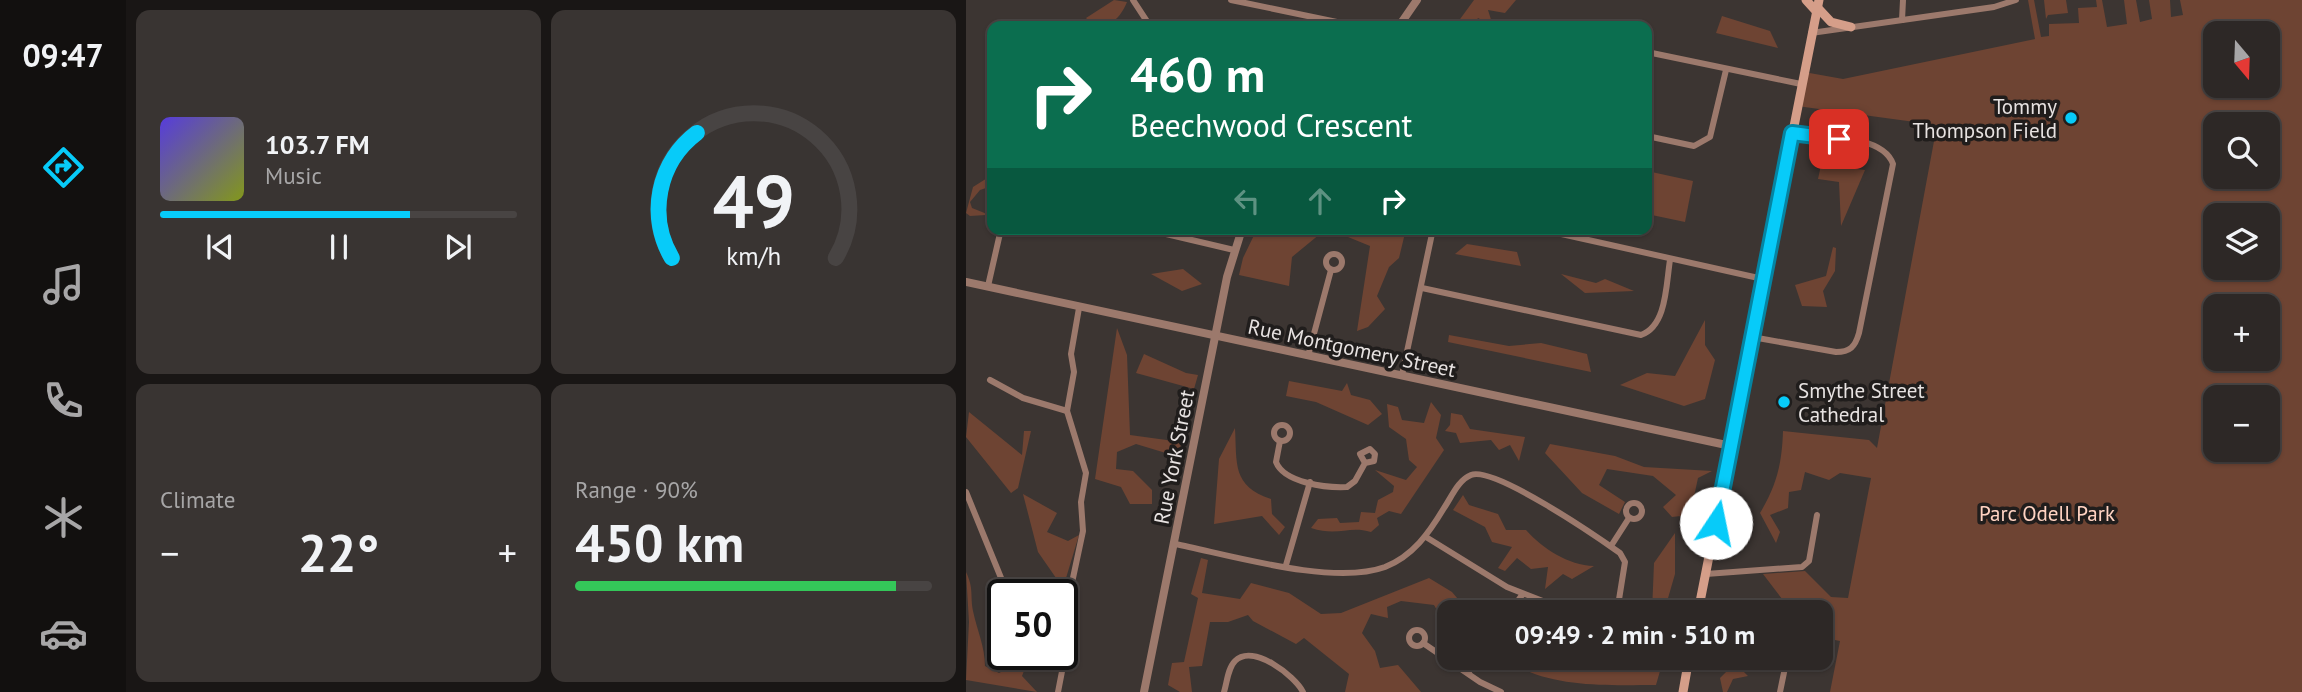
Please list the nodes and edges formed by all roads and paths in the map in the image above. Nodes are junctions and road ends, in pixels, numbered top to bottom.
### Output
1 (1133, 0) edge
2 (1231, 0) edge
3 (1417, 0) edge
4 (1806, 0) edge
5 (1903, 0) edge
6 (2015, 0) edge
7 (1817, 6) edge
8 (1902, 20) junction
9 (1147, 21) edge
10 (1332, 21) edge
11 (1402, 21) edge
12 (1851, 27) junction
13 (1811, 33) junction
14 (1652, 53) edge
15 (1726, 70) junction
16 (1801, 83) junction
17 (1792, 133) junction
18 (1652, 137) edge
19 (1000, 235) edge
20 (1170, 235) edge
21 (1240, 235) edge
22 (1432, 235) edge
23 (1564, 235) edge
24 (1234, 250) junction
25 (1670, 260) junction
26 (1331, 270) dead end
27 (1763, 279) junction
28 (966, 282) edge
29 (988, 286) junction
30 (1422, 288) junction
31 (1079, 309) junction
32 (1216, 336) junction
33 (1752, 337) junction
34 (1308, 356) junction
35 (1402, 375) junction
36 (989, 380) dead end
37 (1066, 411) junction
38 (1280, 441) dead end
39 (1731, 446) junction
40 (1365, 463) dead end
41 (1310, 482) junction
42 (966, 492) edge
43 (1817, 514) dead end
44 (1629, 518) dead end
45 (1426, 537) junction
46 (1175, 544) junction
47 (1611, 547) junction
48 (1286, 565) junction
49 (1706, 574) junction
50 (1001, 579) edge
51 (1073, 579) edge
52 (1522, 595) junction
53 (1518, 600) edge
54 (1536, 600) edge
55 (1619, 600) edge
56 (1701, 600) edge
57 (1423, 643) dead end
58 (1062, 670) edge
59 (1470, 670) edge
60 (1687, 670) edge
61 (1785, 670) edge
62 (1468, 673) junction
63 (1058, 692) edge
64 (1144, 692) edge
65 (1224, 692) edge
66 (1303, 692) edge
67 (1499, 692) edge
68 (1683, 692) edge
69 (1780, 692) edge

1 - 9 street
2 - 10 street
3 - 11 street
4 - 7 main road
5 - 8 street
6 - 8 street
7 - 12 main road
7 - 13 main road
8 - 12 street
12 - 13 street
13 - 16 main road
14 - 15 street
15 - 16 street
15 - 18 street
16 - 17 main road
17 - 27 main road
17 - 33 street
19 - 29 street
20 - 24 street
21 - 24 street, Rue York Street
22 - 30 street
23 - 25 street
24 - 32 street, Rue York Street
25 - 27 street
25 - 30 street
26 - 34 street
27 - 33 main road
28 - 29 street, Rue Montgomery Street
29 - 31 street, Rue Montgomery Street
30 - 35 street
31 - 32 street, Rue Montgomery Street
31 - 37 street
32 - 34 street, Rue Montgomery Street
32 - 46 street, Rue York Street
33 - 39 main road
34 - 35 street, Rue Montgomery Street
35 - 39 street, Rue Montgomery Street
36 - 37 street
37 - 51 street
38 - 41 street
39 - 49 main road
40 - 41 street
41 - 48 street
42 - 50 street
43 - 49 street
44 - 47 street
45 - 47 street
45 - 48 street
45 - 52 street
46 - 48 street
46 - 64 street, Rue York Street
47 - 55 street
49 - 56 main road
52 - 53 street
52 - 54 street
57 - 62 street
58 - 63 street
59 - 62 street
60 - 68 main road
61 - 69 street
62 - 67 street
65 - 66 street

